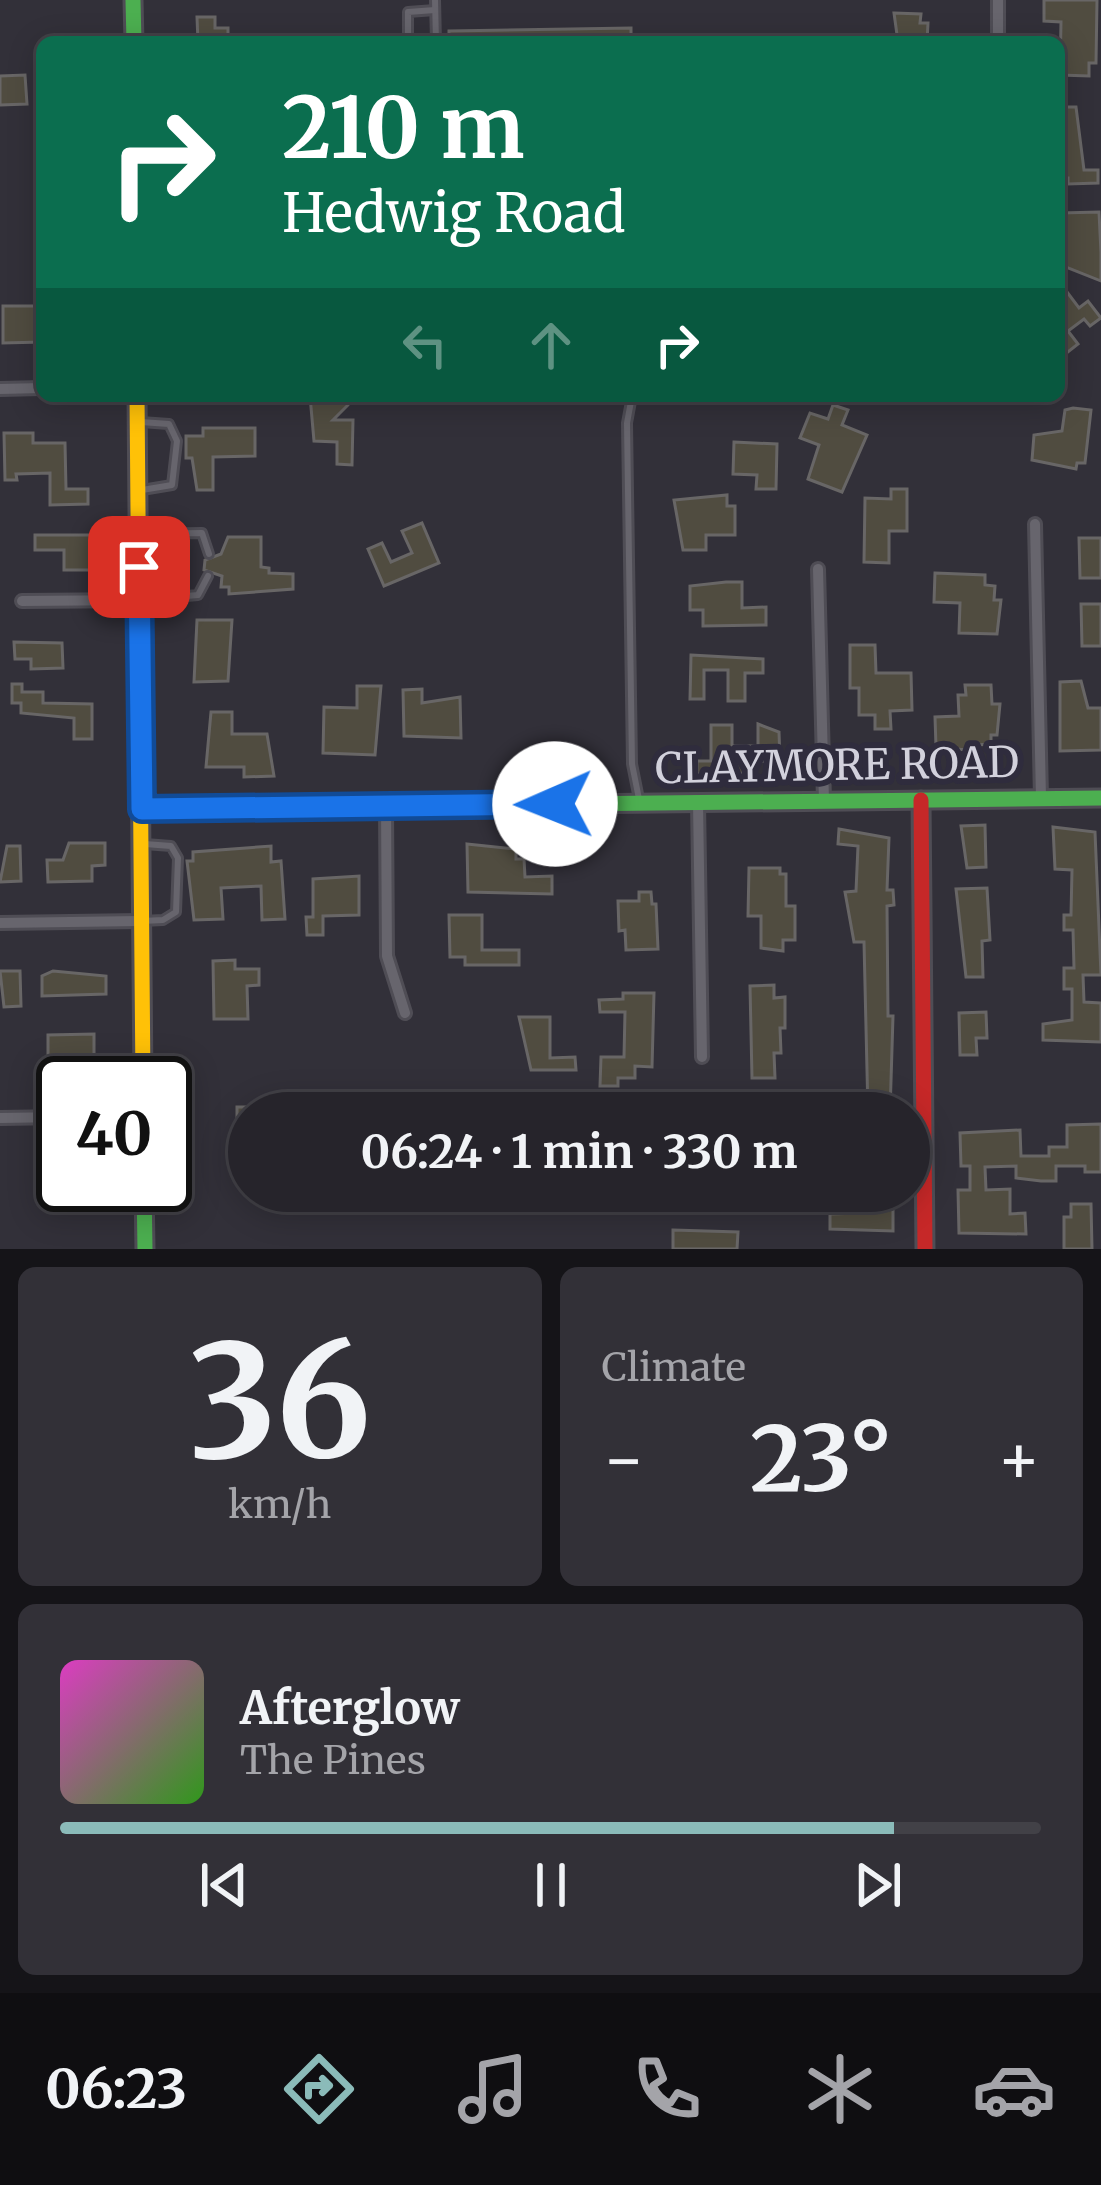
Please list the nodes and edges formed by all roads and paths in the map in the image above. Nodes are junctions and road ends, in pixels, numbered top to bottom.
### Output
1 (134, 0) edge
2 (998, 0) edge
3 (435, 5) edge
4 (134, 36) edge
5 (409, 36) edge
6 (436, 36) edge
7 (998, 36) edge
8 (36, 388) edge
9 (0, 389) edge
10 (137, 402) edge
11 (631, 402) edge
12 (137, 422) junction
13 (138, 490) junction
14 (1035, 524) dead end
15 (139, 534) junction
16 (209, 554) dead end
17 (818, 569) dead end
18 (208, 576) dead end
19 (140, 600) junction
20 (22, 601) dead end
21 (1101, 798) edge
22 (1041, 799) junction
23 (921, 800) junction
24 (824, 801) junction
25 (698, 802) junction
26 (640, 803) junction
27 (386, 806) junction
28 (142, 809) junction
29 (142, 844) junction
30 (140, 921) junction
31 (0, 923) edge
32 (406, 1013) dead end
33 (142, 1056) edge
34 (702, 1057) dead end
35 (36, 1117) edge
36 (0, 1118) edge
37 (144, 1212) edge
38 (145, 1249) edge
39 (925, 1249) edge

1 - 4 street
2 - 7 street
3 - 5 lane
3 - 6 lane
8 - 9 street
10 - 12 street
11 - 26 lane
12 - 13 street
12 - 13 lane
13 - 15 street
14 - 22 street
15 - 16 lane
15 - 19 street
17 - 24 street
18 - 19 lane
19 - 20 street
19 - 28 street
21 - 22 street, CLAYMORE ROAD
22 - 23 street, CLAYMORE ROAD
23 - 24 street, CLAYMORE ROAD
23 - 39 street
24 - 25 street, CLAYMORE ROAD
25 - 26 street, CLAYMORE ROAD
25 - 34 street
26 - 27 street, CLAYMORE ROAD
27 - 28 street, CLAYMORE ROAD
27 - 32 street
28 - 29 street
29 - 30 street
29 - 30 lane
30 - 31 street
30 - 33 street
35 - 36 street
37 - 38 street

